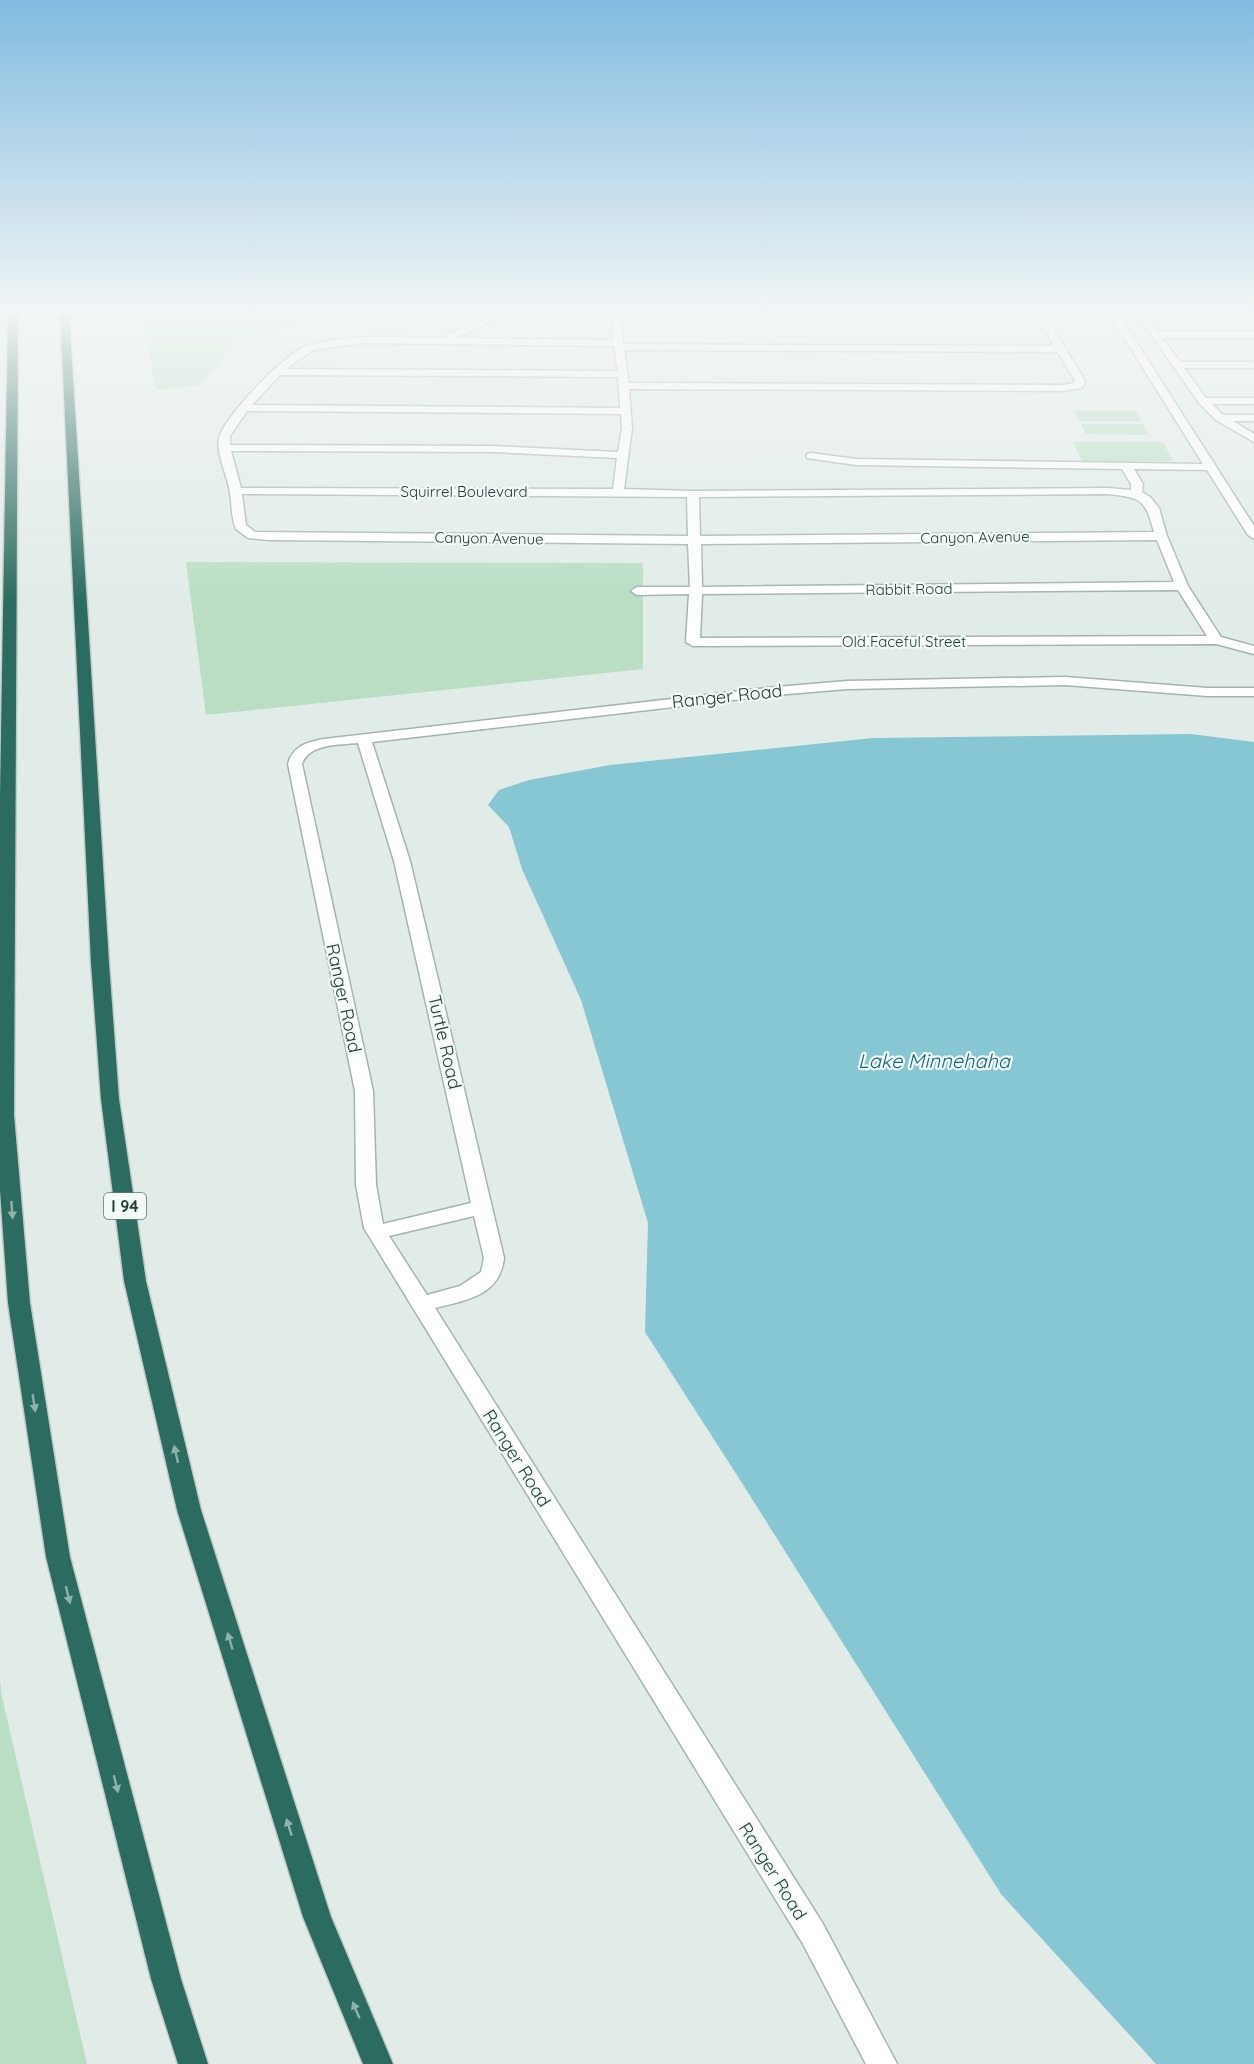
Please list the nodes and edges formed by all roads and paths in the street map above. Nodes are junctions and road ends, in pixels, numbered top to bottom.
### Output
1 (12, 408) edge
2 (69, 408) edge
3 (244, 408) edge
4 (285, 408) edge
5 (1174, 408) edge
6 (1210, 408) edge
7 (625, 411) joint
8 (1220, 418) junction
9 (1254, 418) edge
10 (1254, 439) edge
11 (225, 448) junction
12 (621, 455) junction
13 (811, 456) dead end
14 (1126, 466) junction
15 (1210, 466) junction
16 (236, 491) junction
17 (618, 492) junction
18 (693, 494) junction
19 (1136, 494) junction
20 (1254, 535) edge
21 (1161, 536) junction
22 (694, 540) junction
23 (1182, 586) junction
24 (637, 591) dead end
25 (696, 591) junction
26 (1216, 640) junction
27 (1254, 650) edge
28 (1254, 692) edge
29 (364, 738) junction
30 (482, 1207) junction
31 (377, 1232) junction
32 (422, 1304) junction
33 (193, 2064) edge
34 (378, 2064) edge
35 (882, 2064) edge

1 -> 33 highway
34 -> 2 highway, I 94
3 - 11 street
4 - 7 street
5 - 15 street
6 - 8 street
7 - 12 street
8 - 9 street
8 - 10 street
11 - 12 street
11 - 16 street, Canyon Avenue
12 - 17 street
13 - 14 street
14 - 15 street
14 - 19 street
15 - 20 street
16 - 17 street, Squirrel Boulevard
16 - 22 street, Canyon Avenue
17 - 18 street, Squirrel Boulevard
18 - 19 street
18 - 22 street, Old Faceful Street
19 - 21 street
21 - 22 street, Canyon Avenue
21 - 23 street
22 - 25 street, Old Faceful Street
23 - 25 street, Rabbit Road
23 - 26 street
24 - 25 street, Rabbit Road
25 - 26 street, Old Faceful Street
26 - 27 street
28 - 29 street, Ranger Road
29 - 30 street, Turtle Road
29 - 31 street, Ranger Road
30 - 31 street
30 - 32 street, Turtle Road
31 - 32 street, Ranger Road
32 - 35 street, Ranger Road

